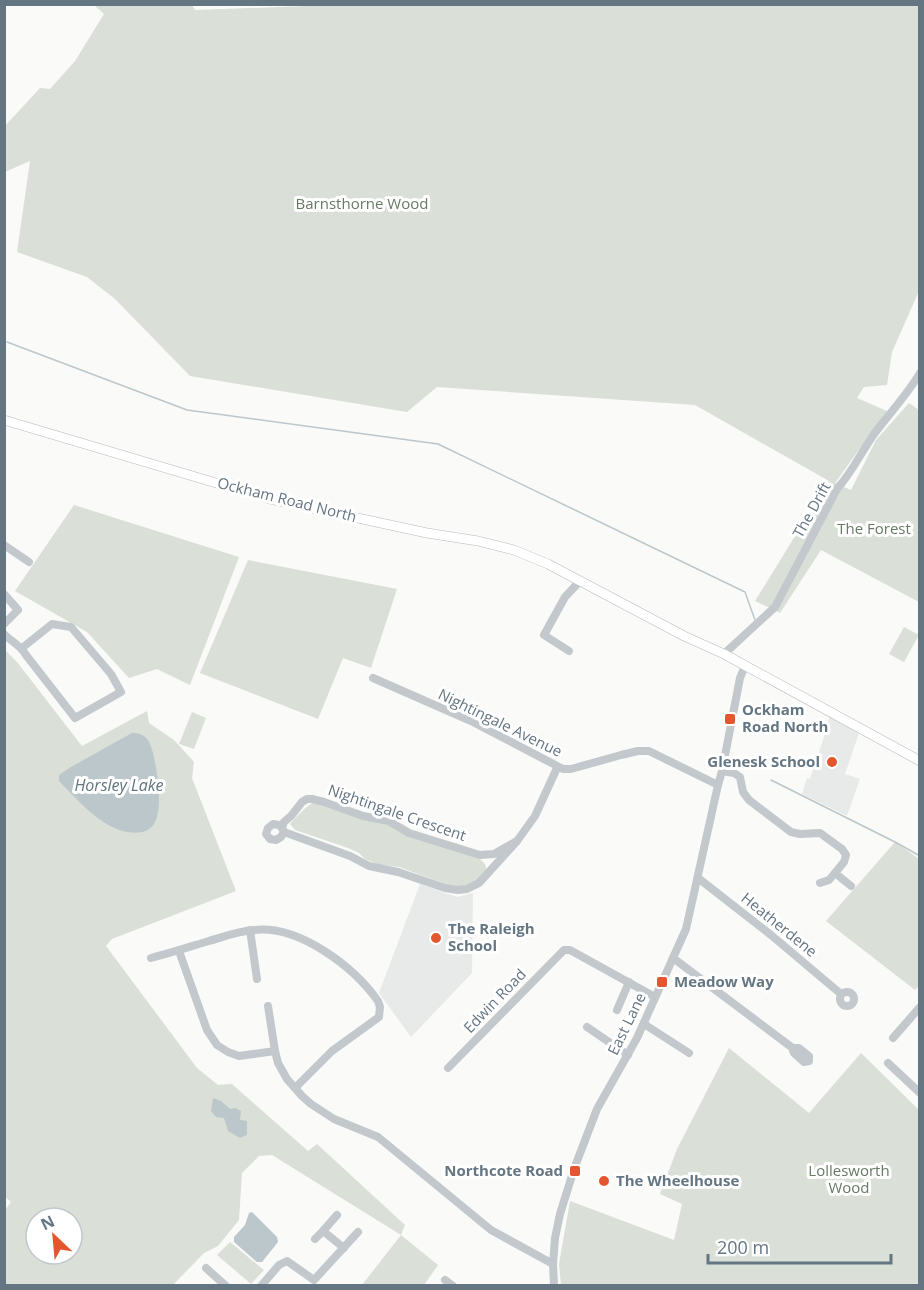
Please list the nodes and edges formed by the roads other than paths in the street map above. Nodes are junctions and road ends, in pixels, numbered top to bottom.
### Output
1 (920, 373) edge
2 (4, 420) edge
3 (4, 545) edge
4 (29, 562) dead end
5 (580, 581) junction
6 (4, 594) edge
7 (4, 624) edge
8 (4, 634) edge
9 (22, 648) junction
10 (569, 651) dead end
11 (724, 654) junction
12 (745, 666) junction
13 (373, 678) dead end
14 (920, 761) edge
15 (557, 768) junction
16 (722, 771) junction
17 (718, 785) junction
18 (517, 841) junction
19 (480, 855) junction
20 (489, 872) junction
21 (835, 873) junction
22 (698, 878) junction
23 (820, 883) dead end
24 (851, 886) dead end
25 (250, 930) junction
26 (179, 951) junction
27 (151, 958) dead end
28 (673, 958) junction
29 (257, 979) dead end
30 (629, 982) junction
31 (841, 994) dead end
32 (656, 998) junction
33 (268, 1006) dead end
34 (920, 1007) edge
35 (617, 1010) dead end
36 (644, 1024) junction
37 (587, 1028) dead end
38 (893, 1038) dead end
39 (794, 1048) dead end
40 (275, 1051) junction
41 (689, 1053) dead end
42 (628, 1055) junction
43 (888, 1063) dead end
44 (448, 1068) dead end
45 (295, 1088) junction
46 (920, 1093) edge
47 (337, 1215) dead end
48 (322, 1232) junction
49 (358, 1232) dead end
50 (315, 1239) dead end
51 (344, 1248) junction
52 (553, 1264) junction
53 (206, 1268) dead end
54 (444, 1280) dead end
55 (226, 1286) edge
56 (261, 1286) edge
57 (453, 1286) edge
58 (554, 1286) edge

1 - 11 street, The Drift
2 - 5 main road, Ockham Road North
3 - 4 street
5 - 10 street
5 - 11 main road, Ockham Road North
6 - 7 street
8 - 9 street
9 - 9 street
11 - 12 main road, Ockham Road North
12 - 14 main road, Ockham Road North
12 - 16 street, East Lane
13 - 15 street, Nightingale Avenue
15 - 17 street, Nightingale Avenue
15 - 18 street, Nightingale Crescent
16 - 17 street, East Lane
16 - 21 street
17 - 22 street, East Lane
18 - 19 street, Nightingale Crescent
18 - 20 street, Nightingale Crescent
19 - 20 street, Nightingale Crescent
19 - 20 street, Nightingale Crescent
21 - 23 street
21 - 24 street
22 - 28 street, East Lane
22 - 31 street, Heatherdene
25 - 26 street
25 - 29 street
25 - 45 street
26 - 27 street
26 - 40 street
28 - 32 street, East Lane
28 - 39 street
30 - 32 street, Edwin Road
30 - 35 street
30 - 44 street, Edwin Road
32 - 36 street, East Lane
33 - 40 street
34 - 38 street
36 - 41 street
36 - 42 street, East Lane
37 - 42 street
40 - 45 street
42 - 52 street, East Lane
43 - 46 street
45 - 52 street
47 - 48 street
48 - 50 street
48 - 51 street
49 - 51 street
51 - 56 street
52 - 58 street, East Lane
53 - 55 street
54 - 57 street

